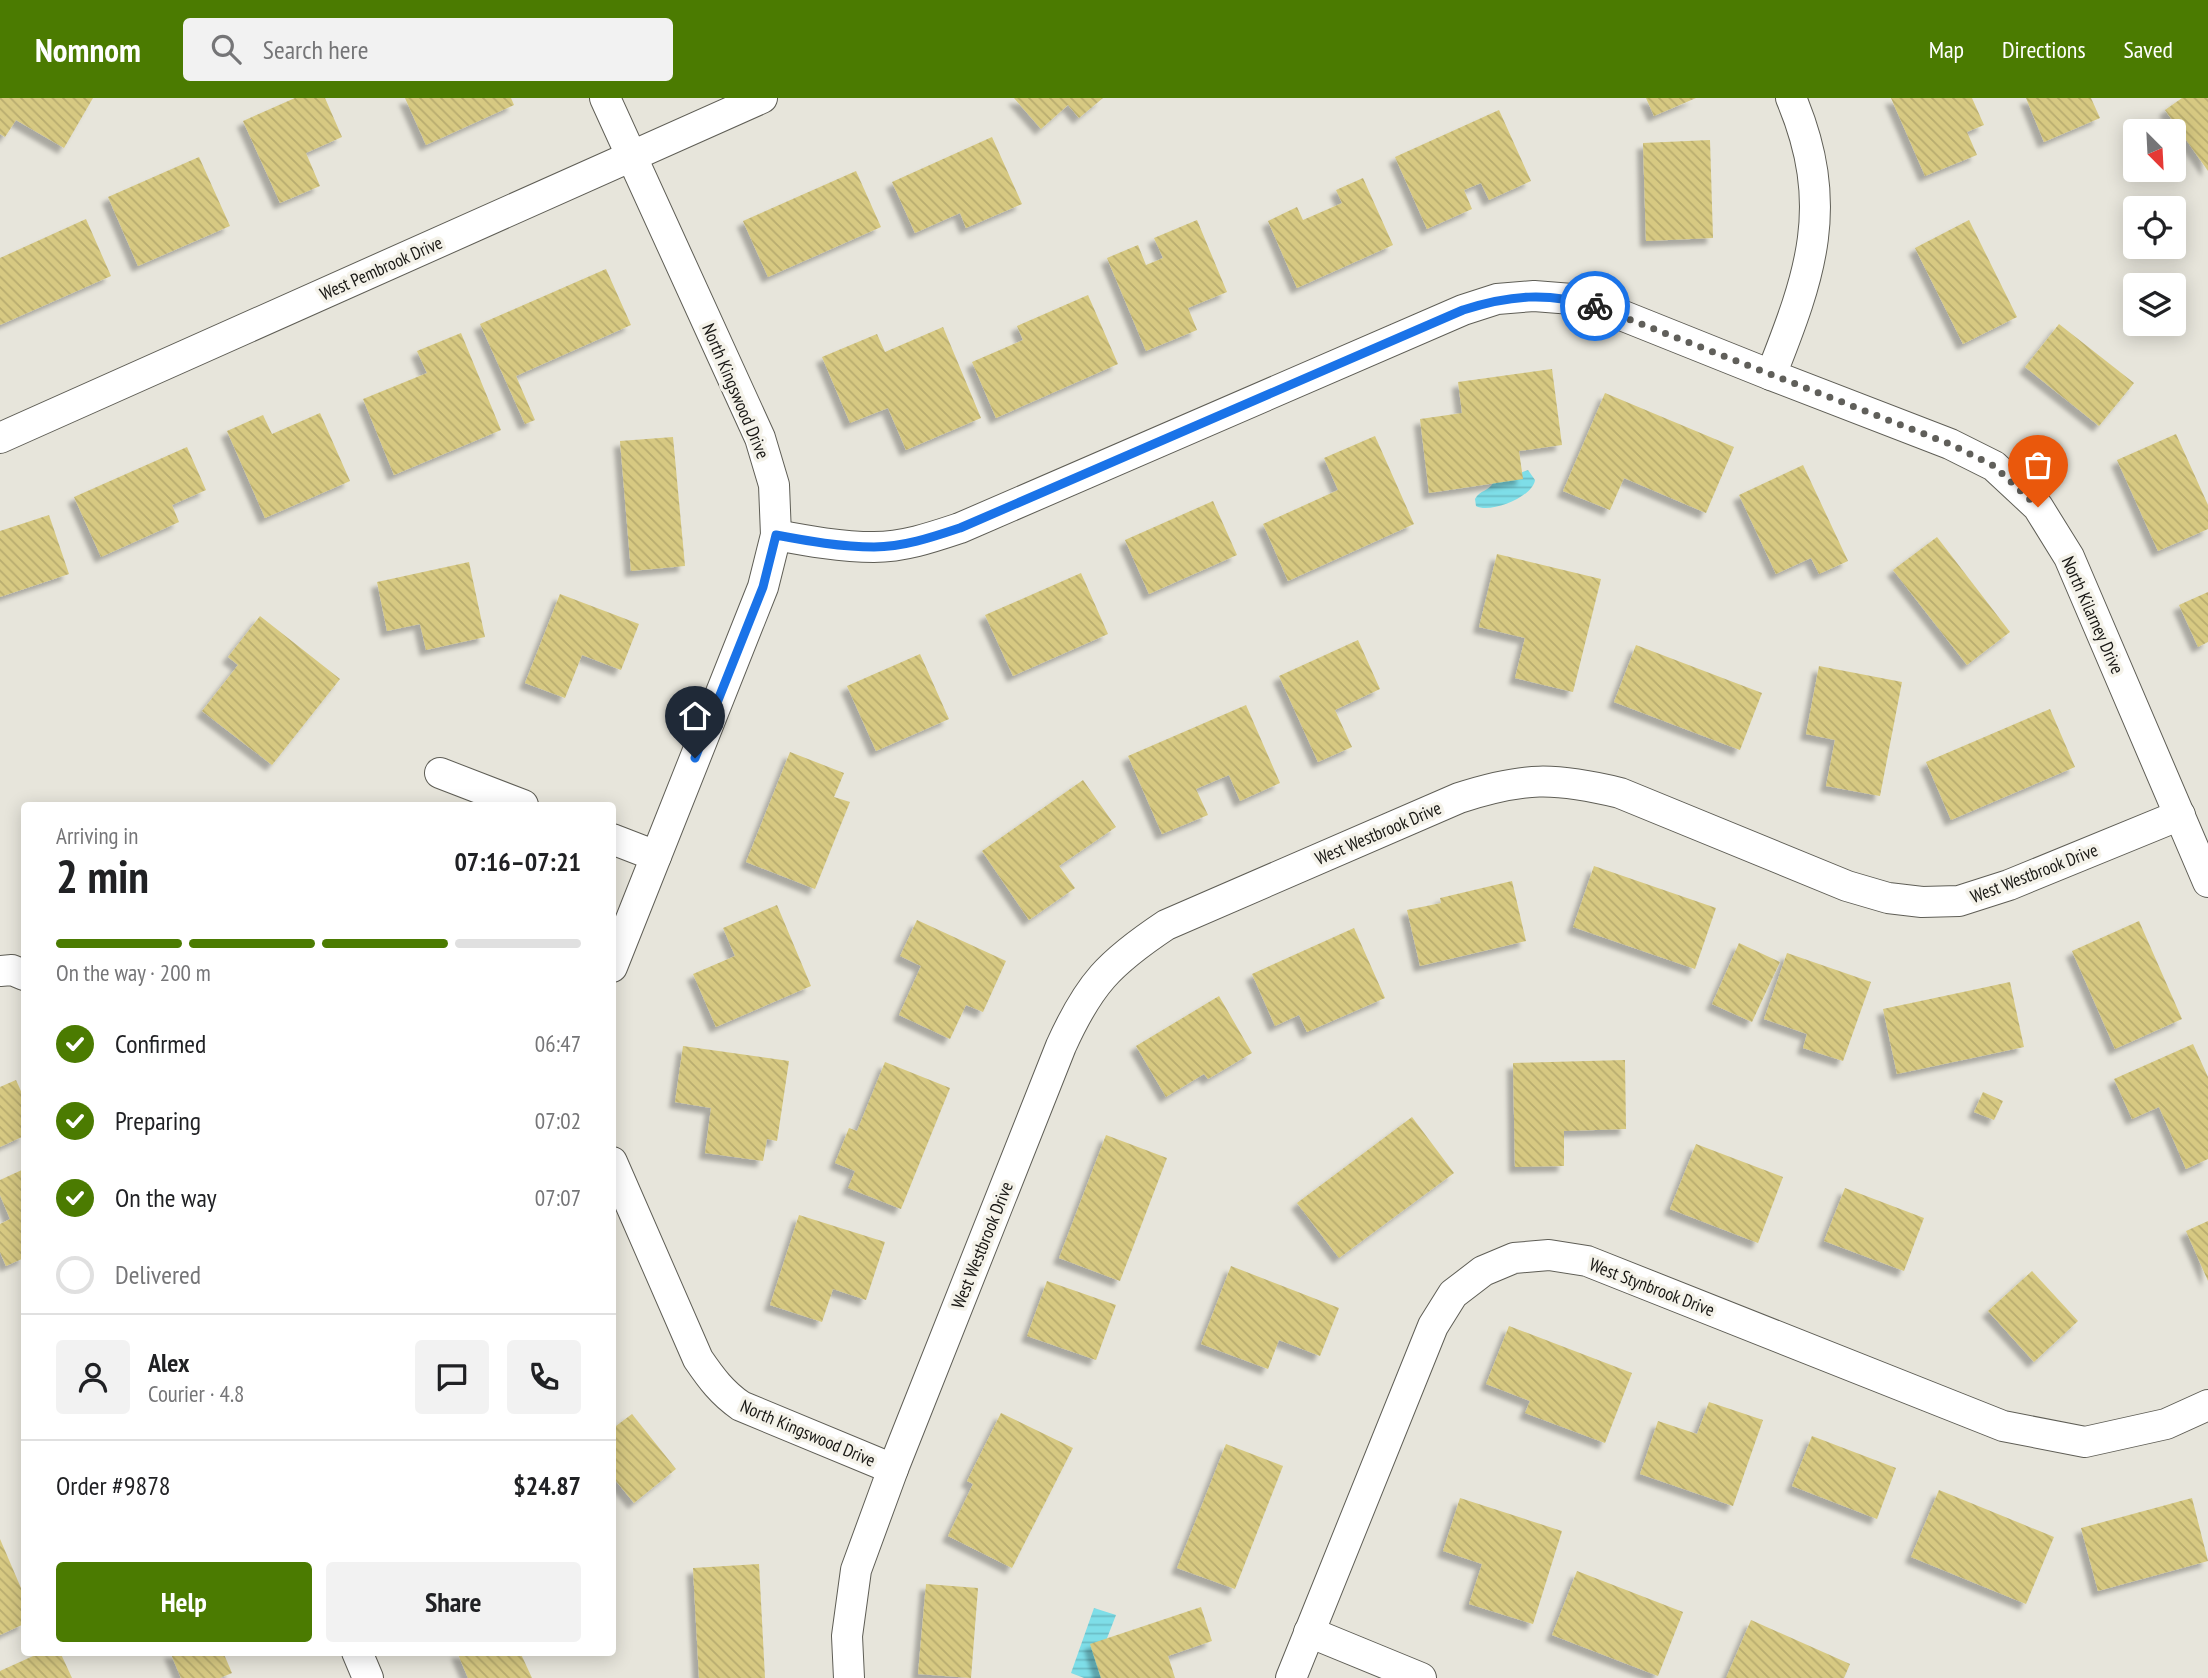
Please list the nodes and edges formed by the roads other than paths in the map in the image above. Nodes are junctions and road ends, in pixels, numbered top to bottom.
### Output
1 (605, 98) edge
2 (762, 98) edge
3 (1791, 98) edge
4 (630, 156) junction
5 (1771, 375) junction
6 (0, 438) edge
7 (776, 535) junction
8 (440, 774) dead end
9 (515, 802) edge
10 (2180, 815) junction
11 (616, 841) edge
12 (656, 856) junction
13 (2208, 882) edge
14 (616, 957) edge
15 (0, 971) edge
16 (21, 974) edge
17 (616, 1175) edge
18 (2208, 1405) edge
19 (893, 1469) junction
20 (1309, 1632) junction
21 (359, 1656) edge
22 (368, 1678) edge
23 (849, 1678) edge
24 (1291, 1678) edge
25 (1421, 1678) edge

1 - 4 street, North Kingswood Drive
2 - 4 street, West Pembrook Drive
3 - 5 street
4 - 6 street, West Pembrook Drive
4 - 7 street, North Kingswood Drive
5 - 7 street, North Kilarney Drive
5 - 10 street, North Kilarney Drive
7 - 12 street, North Kingswood Drive
8 - 9 street
10 - 13 street, North Kilarney Drive
10 - 19 street, West Westbrook Drive
11 - 12 street
12 - 14 street, North Kingswood Drive
15 - 16 street
17 - 19 street, North Kingswood Drive
18 - 20 street, West Stynbrook Drive
19 - 23 street, North Kingswood Drive
20 - 24 street, West Stynbrook Drive
20 - 25 street
21 - 22 street

